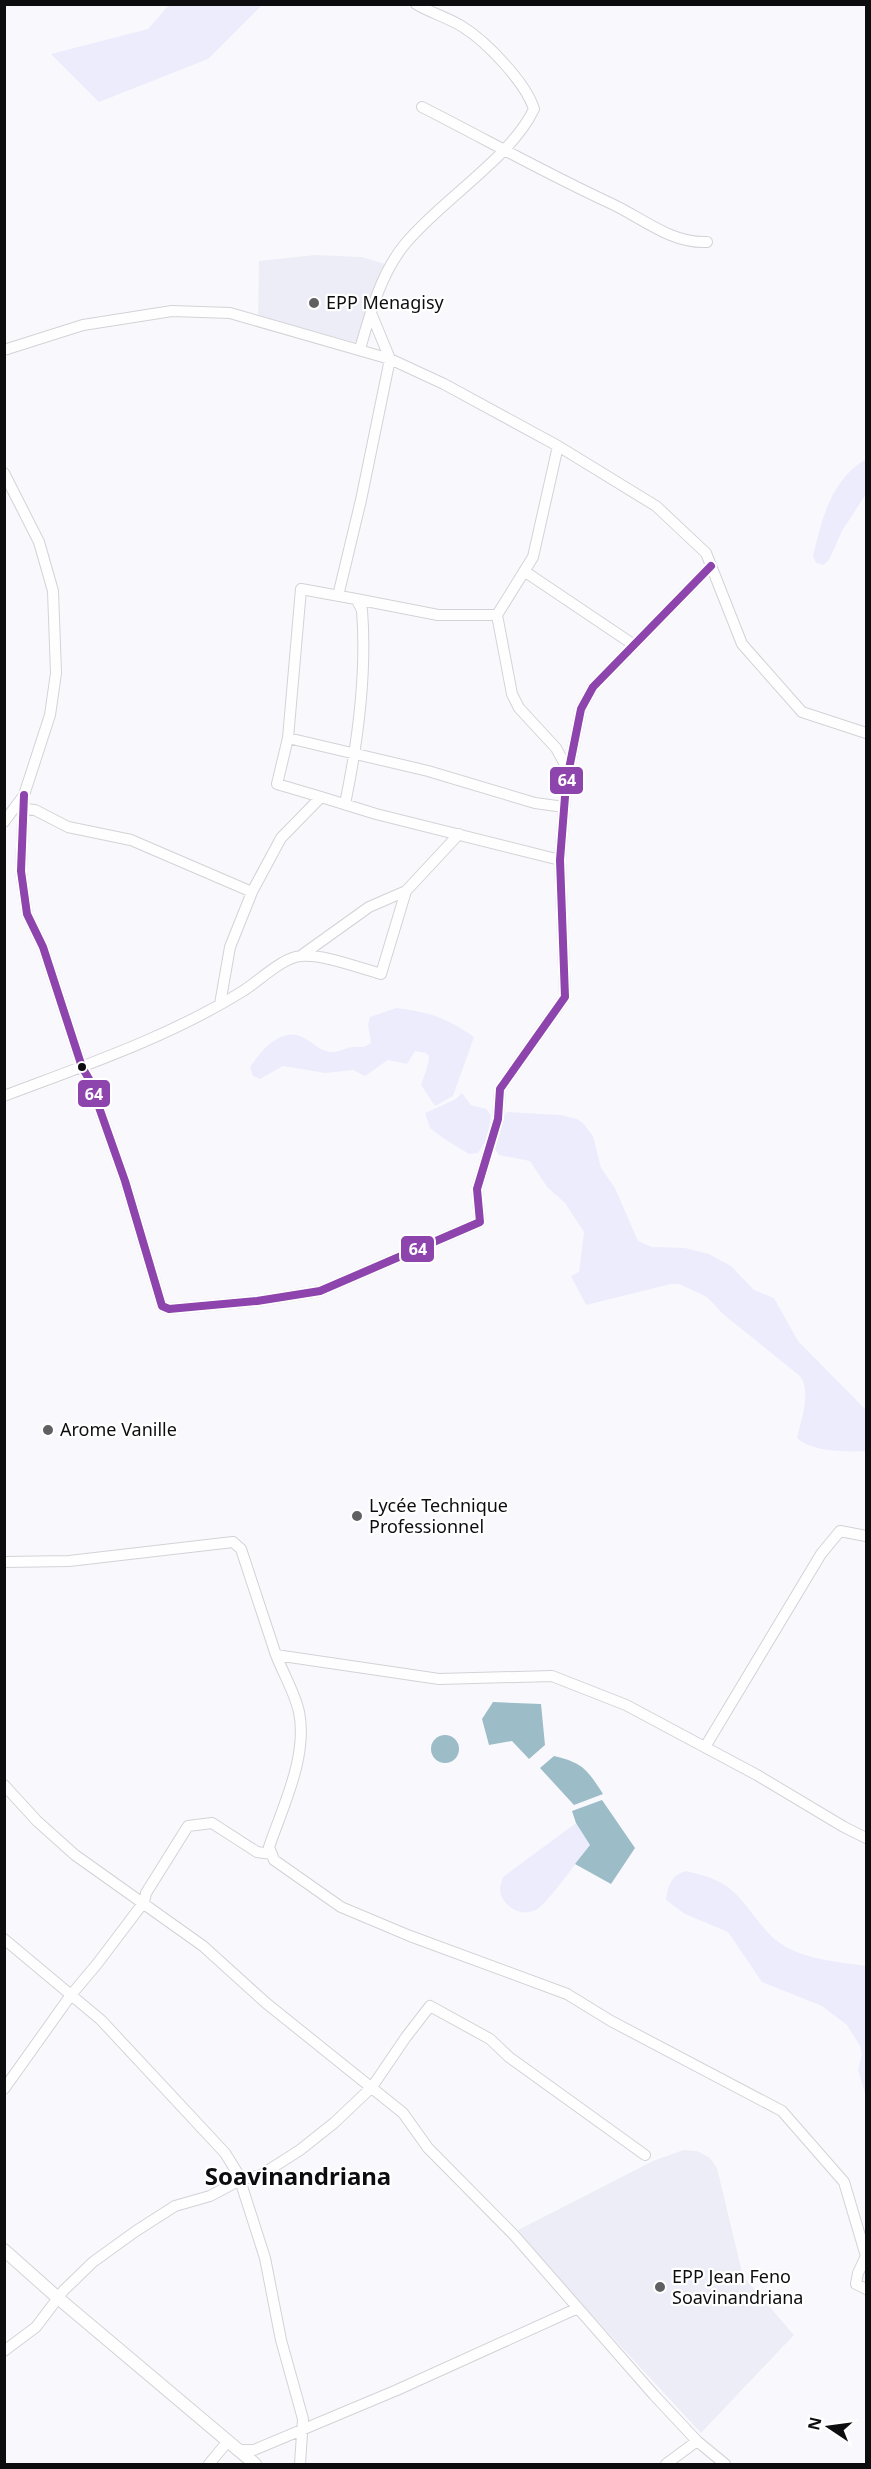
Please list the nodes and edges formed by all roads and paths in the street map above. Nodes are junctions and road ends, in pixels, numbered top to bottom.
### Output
1 (416, 4) edge
2 (422, 107) dead end
3 (504, 149) junction
4 (707, 242) dead end
5 (371, 313) junction
6 (360, 349) junction
7 (4, 350) edge
8 (390, 358) junction
9 (558, 446) junction
10 (4, 472) edge
11 (711, 566) junction
12 (524, 571) junction
13 (338, 596) junction
14 (356, 599) junction
15 (497, 615) junction
16 (634, 645) junction
17 (867, 733) edge
18 (288, 738) junction
19 (355, 754) junction
20 (568, 770) junction
21 (24, 795) junction
22 (321, 797) junction
23 (345, 804) junction
24 (564, 807) junction
25 (24, 809) junction
26 (4, 822) edge
27 (459, 834) junction
28 (560, 860) junction
29 (406, 891) junction
30 (252, 892) junction
31 (302, 956) junction
32 (220, 1004) junction
33 (82, 1067) junction
34 (4, 1096) edge
35 (867, 1536) edge
36 (4, 1562) edge
37 (276, 1655) junction
38 (705, 1747) junction
39 (4, 1785) edge
40 (867, 1838) edge
41 (272, 1854) junction
42 (144, 1902) junction
43 (4, 1940) edge
44 (71, 1995) junction
45 (372, 2088) junction
46 (4, 2089) edge
47 (645, 2155) dead end
48 (240, 2180) junction
49 (4, 2250) edge
50 (867, 2289) edge
51 (58, 2298) junction
52 (578, 2308) junction
53 (4, 2351) edge
54 (302, 2429) junction
55 (228, 2441) junction
56 (697, 2441) junction
57 (237, 2450) junction
58 (209, 2464) edge
59 (255, 2464) edge
60 (300, 2464) edge
61 (666, 2464) edge
62 (725, 2464) edge

1 - 3 street
2 - 3 street
3 - 4 street
3 - 5 street
5 - 6 street
5 - 8 street
6 - 7 street
6 - 8 street
8 - 9 street
8 - 13 street
9 - 11 street
9 - 12 street
10 - 21 street
11 - 16 street
11 - 17 street
12 - 15 street
12 - 16 street
13 - 14 street
13 - 18 street
14 - 15 street
14 - 19 street
15 - 20 street
16 - 20 street
18 - 19 street
18 - 22 street
19 - 23 street
19 - 24 street
20 - 24 street
21 - 25 street
21 - 26 street
22 - 23 street
22 - 30 street
23 - 27 street
24 - 28 street
25 - 30 street
25 - 33 street
27 - 28 street
27 - 29 street
28 - 33 street
29 - 31 street
29 - 31 street
30 - 32 street
31 - 32 street
32 - 33 street
33 - 34 street
35 - 38 street
36 - 37 street
37 - 38 street
37 - 41 street
38 - 40 street
39 - 42 street
41 - 42 street
41 - 50 street
42 - 44 street
42 - 45 street
43 - 44 street
44 - 46 street
44 - 48 street
45 - 47 street
45 - 48 street
45 - 52 street
48 - 51 street
48 - 54 street
49 - 51 street
51 - 53 street
51 - 55 street
52 - 54 street
52 - 56 street
54 - 57 street
54 - 60 street
55 - 57 street
55 - 58 street
56 - 61 street
56 - 62 street
57 - 59 street

